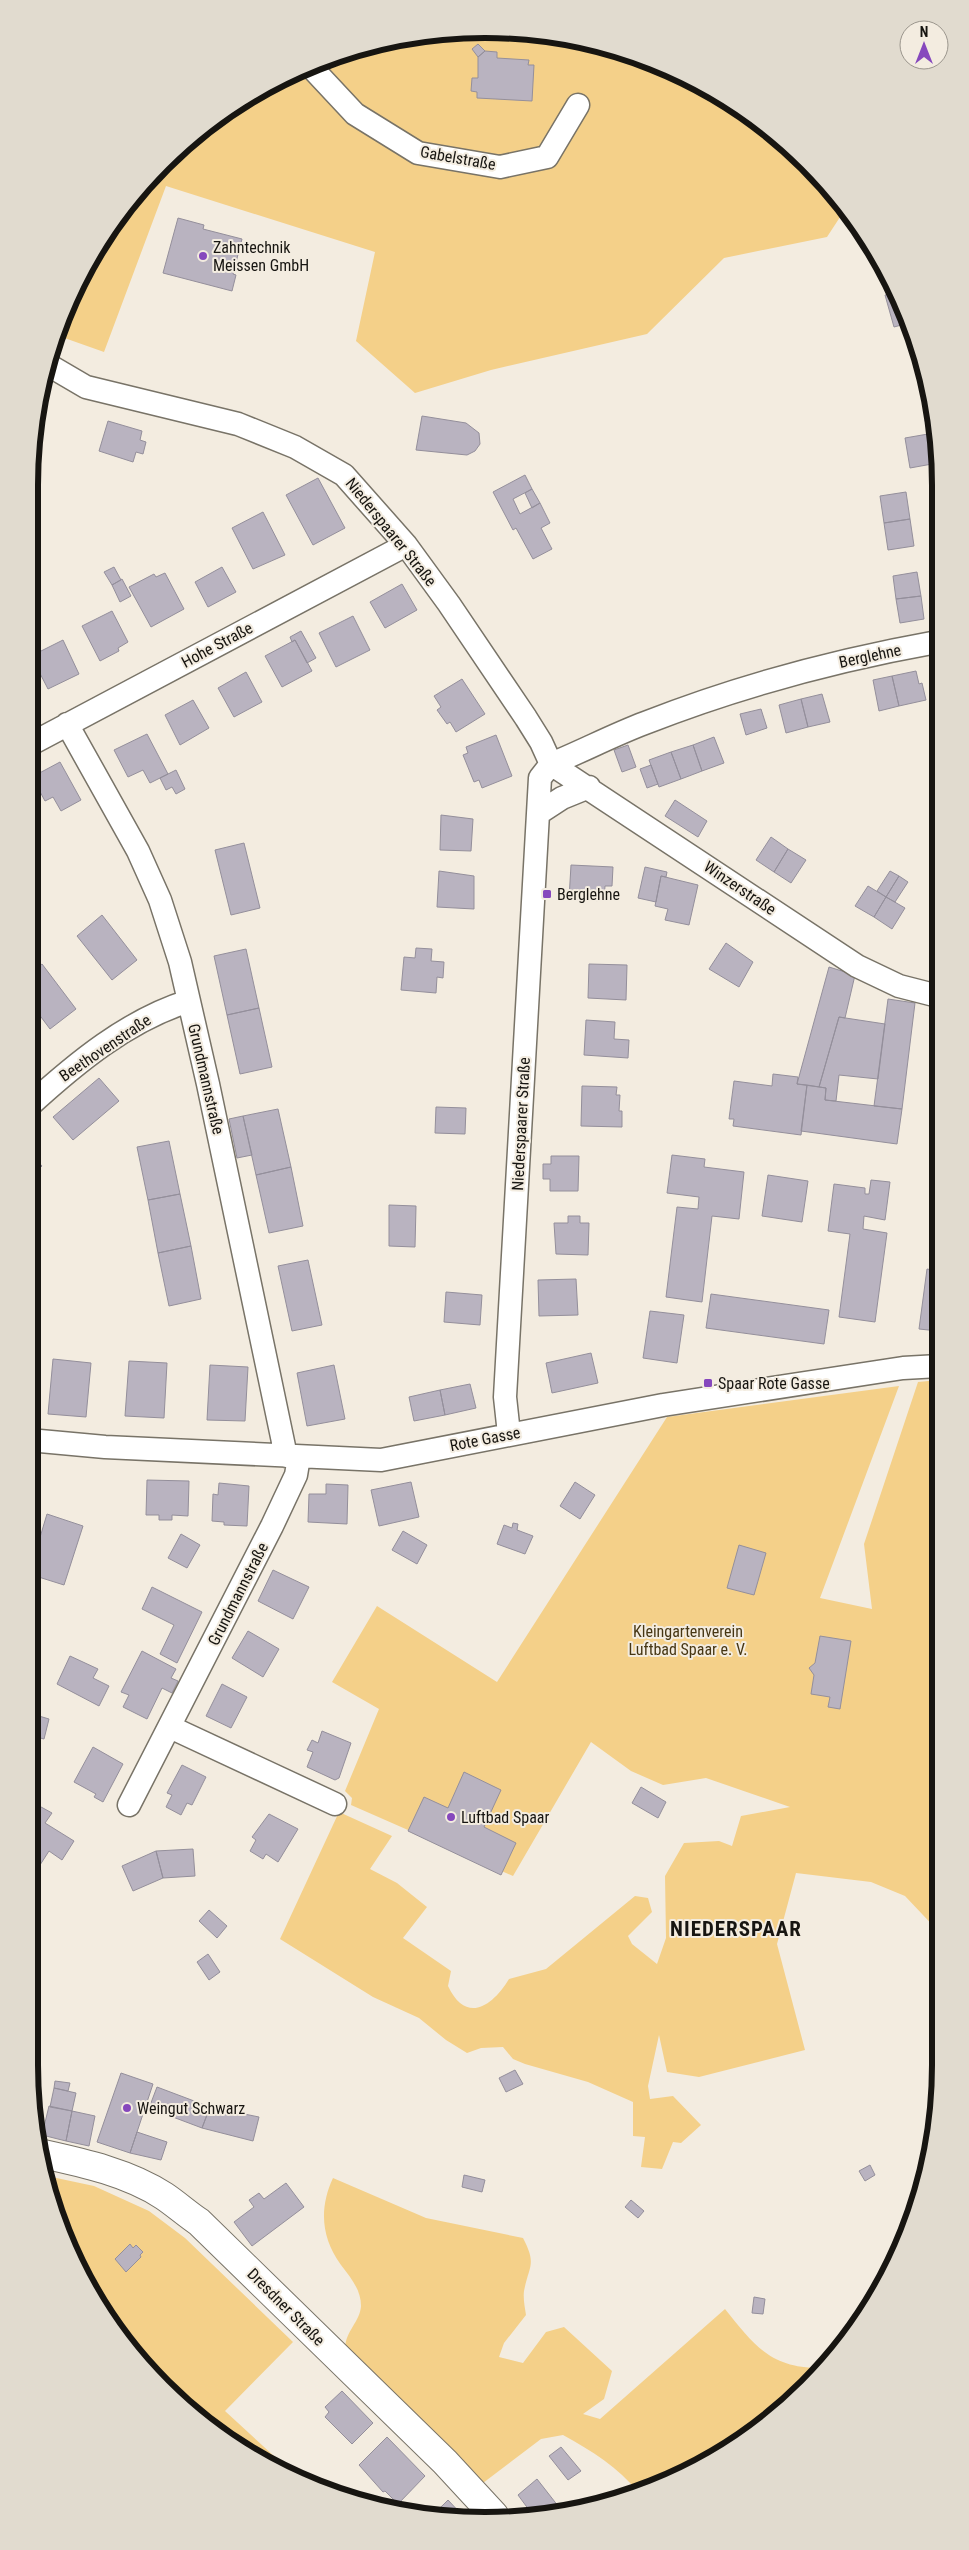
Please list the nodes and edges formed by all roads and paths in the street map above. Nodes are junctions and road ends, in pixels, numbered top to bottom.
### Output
1 (315, 71) edge
2 (578, 105) dead end
3 (53, 367) edge
4 (406, 545) junction
5 (932, 643) edge
6 (67, 724) junction
7 (38, 741) edge
8 (551, 764) junction
9 (588, 787) junction
10 (539, 813) junction
11 (932, 994) edge
12 (189, 1001) junction
13 (38, 1098) edge
14 (932, 1366) edge
15 (509, 1434) junction
16 (38, 1441) edge
17 (293, 1456) junction
18 (170, 1727) junction
19 (334, 1804) dead end
20 (129, 1805) dead end
21 (46, 2155) edge
22 (491, 2512) edge

1 - 2 street, Gabelstraße
3 - 4 street, Niederspaarer Straße
4 - 6 street, Hohe Straße
4 - 8 street, Niederspaarer Straße
5 - 8 street, Berglehne
6 - 7 street, Hohe Straße
6 - 12 street, Grundmannstraße
8 - 9 street, Winzerstraße
8 - 10 street, Niederspaarer Straße
9 - 10 street
9 - 11 street, Winzerstraße
10 - 15 street, Niederspaarer Straße
12 - 13 street, Beethovenstraße
12 - 17 street, Grundmannstraße
14 - 15 street, Rote Gasse
15 - 17 street, Rote Gasse
16 - 17 street, Rote Gasse
17 - 18 street, Grundmannstraße
18 - 19 street
18 - 20 street, Grundmannstraße
21 - 22 main road, Dresdner Straße

